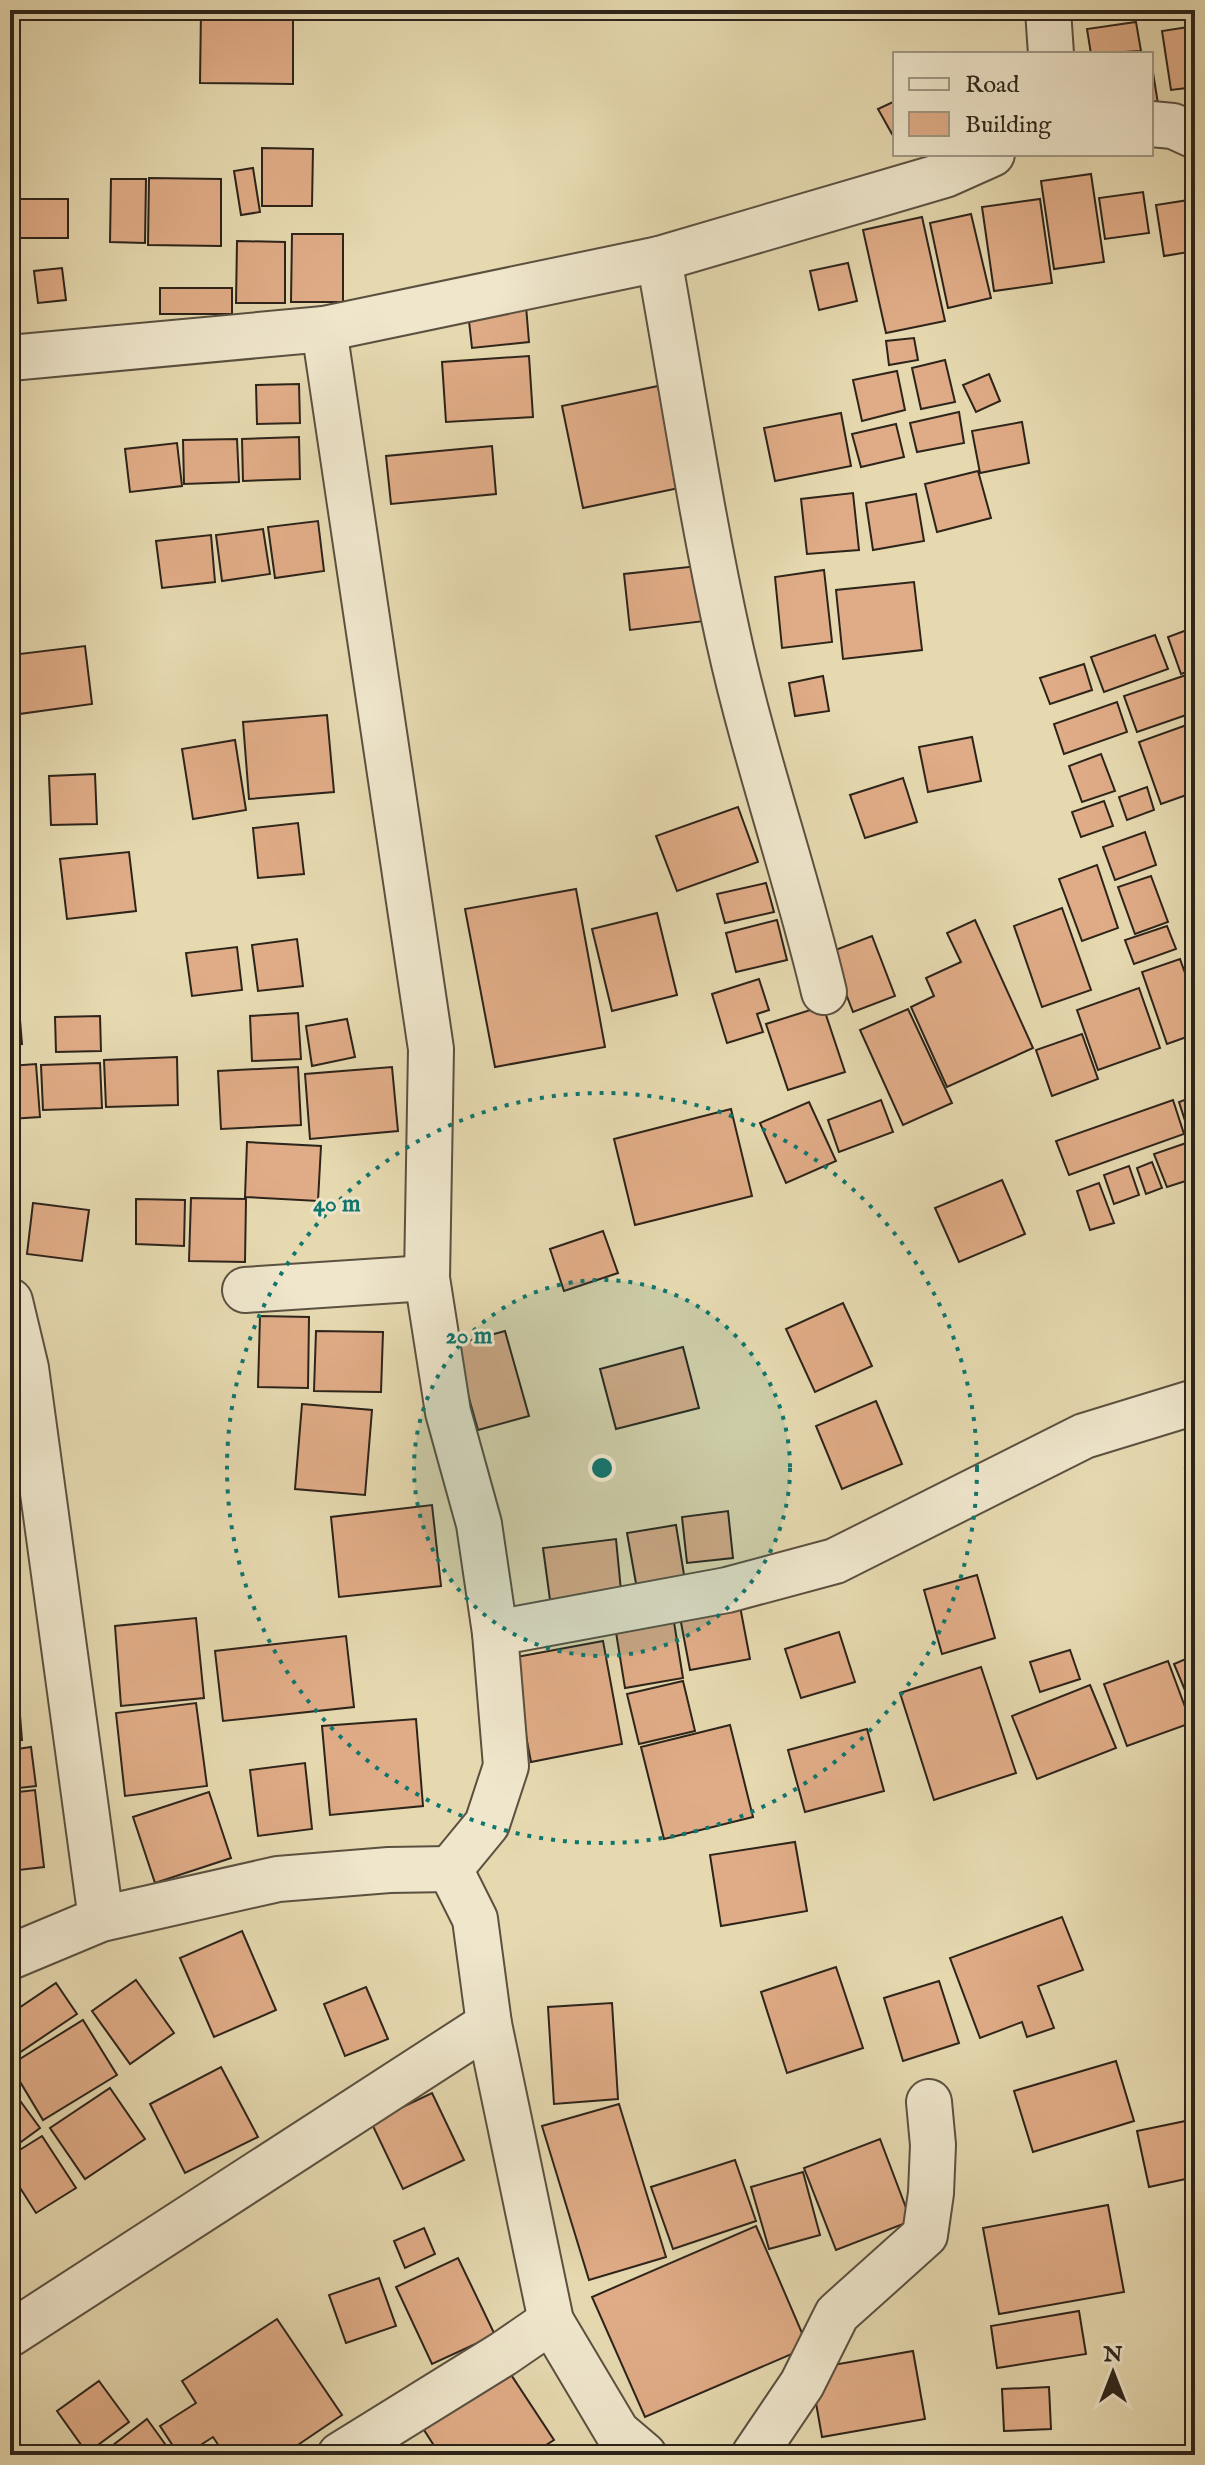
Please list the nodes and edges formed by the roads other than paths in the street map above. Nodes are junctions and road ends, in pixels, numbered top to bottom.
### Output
1 (1048, 10) edge
2 (1051, 52) edge
3 (1153, 124) edge
4 (1195, 136) edge
5 (988, 156) edge
6 (659, 259) junction
7 (324, 329) junction
8 (10, 358) edge
9 (824, 992) dead end
10 (427, 1278) junction
11 (245, 1290) dead end
12 (10, 1301) edge
13 (1195, 1402) edge
14 (495, 1633) junction
15 (450, 1869) junction
16 (101, 1919) junction
17 (10, 1957) edge
18 (489, 2024) junction
19 (929, 2102) dead end
20 (551, 2321) junction
21 (10, 2334) edge
22 (340, 2455) edge
23 (644, 2455) edge
24 (754, 2455) edge

1 - 2 street
3 - 4 street
5 - 6 street
6 - 7 street
6 - 9 street
7 - 8 street
7 - 10 street
10 - 11 street
10 - 14 street
12 - 16 street
13 - 14 street
14 - 15 street
15 - 16 street
15 - 18 street
16 - 17 street
18 - 20 street
18 - 21 street
19 - 24 street
20 - 22 street
20 - 23 street

